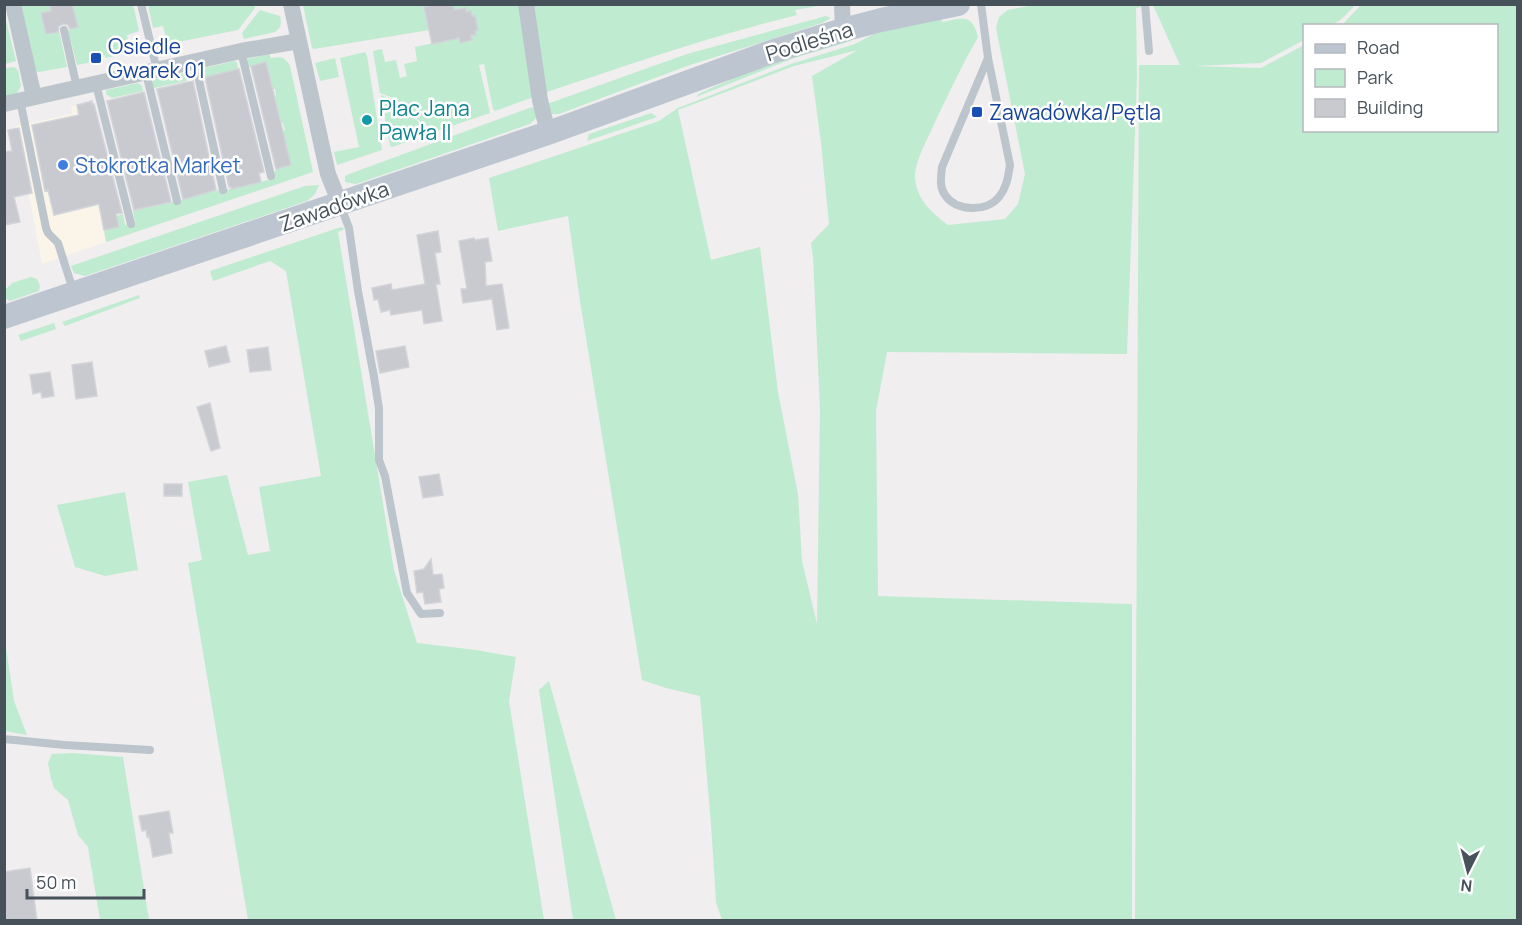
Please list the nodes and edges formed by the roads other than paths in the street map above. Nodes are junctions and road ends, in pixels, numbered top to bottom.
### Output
1 (13, 4) edge
2 (141, 4) edge
3 (291, 4) edge
4 (526, 4) edge
5 (842, 4) edge
6 (958, 4) edge
7 (981, 4) edge
8 (1145, 4) edge
9 (64, 30) dead end
10 (843, 30) junction
11 (298, 41) junction
12 (241, 51) junction
13 (1149, 51) dead end
14 (988, 58) junction
15 (195, 62) junction
16 (152, 72) junction
17 (96, 84) junction
18 (78, 88) junction
19 (663, 92) joint
20 (19, 101) edge
21 (548, 132) junction
22 (271, 177) dead end
23 (223, 190) dead end
24 (177, 201) dead end
25 (340, 204) junction
26 (131, 224) dead end
27 (74, 294) junction
28 (4, 317) edge
29 (440, 613) dead end
30 (4, 739) edge
31 (150, 750) dead end

1 - 20 street
2 - 16 lane
3 - 11 street
4 - 21 street
5 - 10 street
6 - 10 main road, Podleśna
7 - 14 lane
8 - 13 lane
9 - 18 lane
10 - 19 main road, Podleśna
11 - 12 street
11 - 25 street
12 - 15 street
12 - 22 lane
14 - 14 lane
15 - 16 street
15 - 23 lane
16 - 17 street
16 - 24 lane
17 - 18 street
17 - 26 lane
18 - 20 street
19 - 21 main road, Zawadówka
20 - 27 lane
21 - 25 main road, Zawadówka
25 - 27 main road, Zawadówka
25 - 29 lane
27 - 28 main road, Zawadówka
30 - 31 lane

